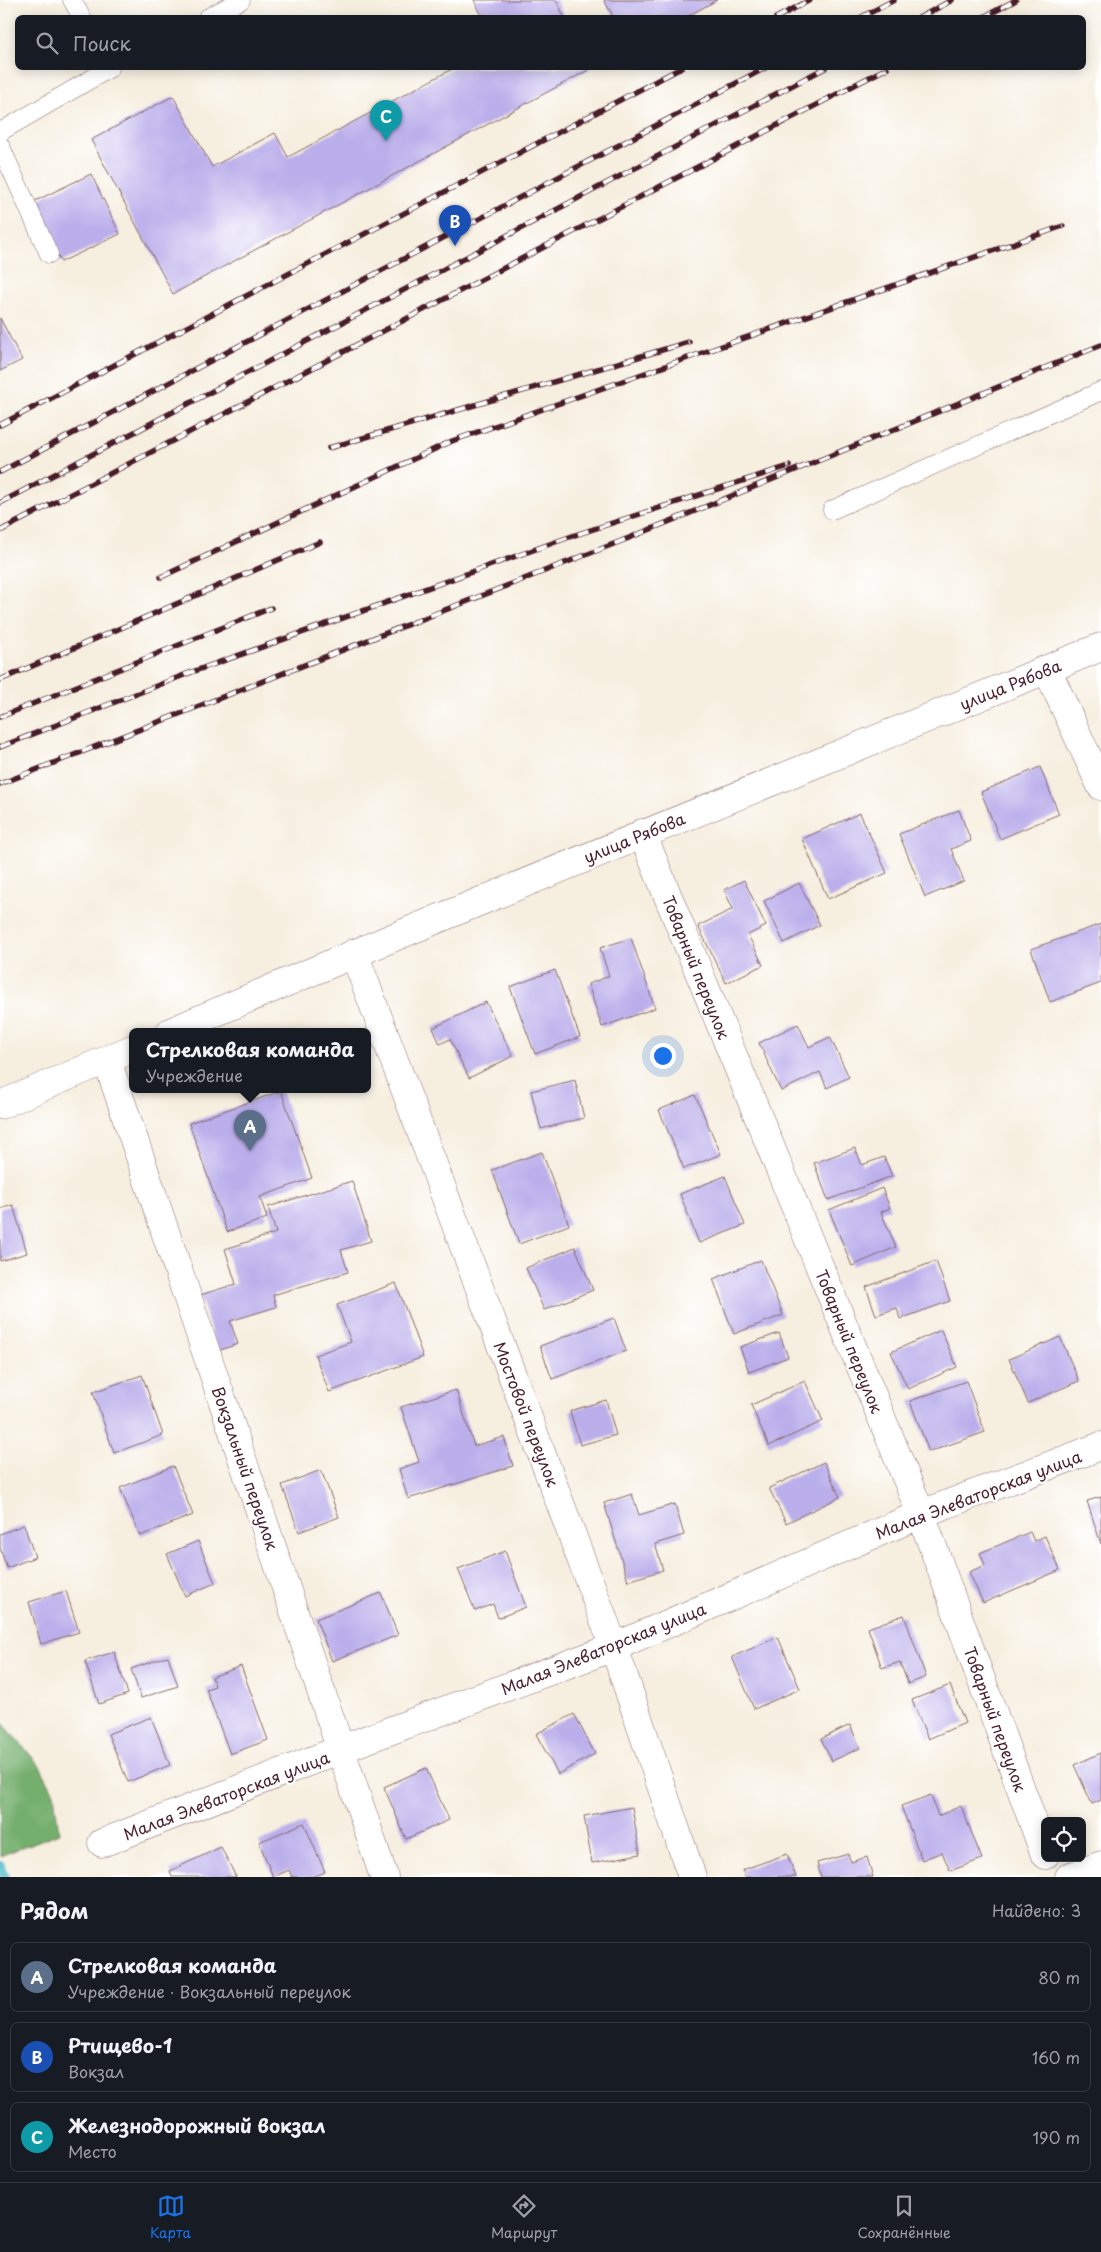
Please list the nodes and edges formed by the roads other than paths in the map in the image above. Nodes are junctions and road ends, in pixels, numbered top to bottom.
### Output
1 (72, 0) edge
2 (241, 0) edge
3 (80, 15) edge
4 (213, 15) edge
5 (107, 70) edge
6 (0, 132) edge
7 (0, 145) edge
8 (48, 254) dead end
9 (1101, 391) edge
10 (832, 510) dead end
11 (1101, 647) edge
12 (1047, 669) junction
13 (1101, 786) edge
14 (642, 833) junction
15 (354, 953) junction
16 (179, 1028) edge
17 (129, 1049) edge
18 (107, 1060) junction
19 (0, 1105) edge
20 (1101, 1446) edge
21 (921, 1514) junction
22 (614, 1647) junction
23 (341, 1749) junction
24 (102, 1843) dead end
25 (1041, 1846) edge
26 (1047, 1862) edge
27 (1101, 1865) edge
28 (384, 1877) edge
29 (692, 1877) edge
30 (1053, 1877) edge
31 (1069, 1877) edge

1 - 3 lane
2 - 4 lane
5 - 6 lane
7 - 8 lane
9 - 10 lane
11 - 12 street, улица Рябова
12 - 13 street
12 - 14 street, улица Рябова
14 - 15 street, улица Рябова
14 - 21 street, Товарный переулок
15 - 16 street, улица Рябова
15 - 22 street, Мостовой переулок
17 - 18 street
18 - 19 street
18 - 23 street, Вокзальный переулок
20 - 21 street, Малая Элеваторская улица
21 - 22 street, Малая Элеваторская улица
21 - 25 street, Товарный переулок
22 - 23 street, Малая Элеваторская улица
22 - 29 street, Мостовой переулок
23 - 24 street, Малая Элеваторская улица
23 - 28 street, Вокзальный переулок
26 - 30 street, Товарный переулок
27 - 31 street

